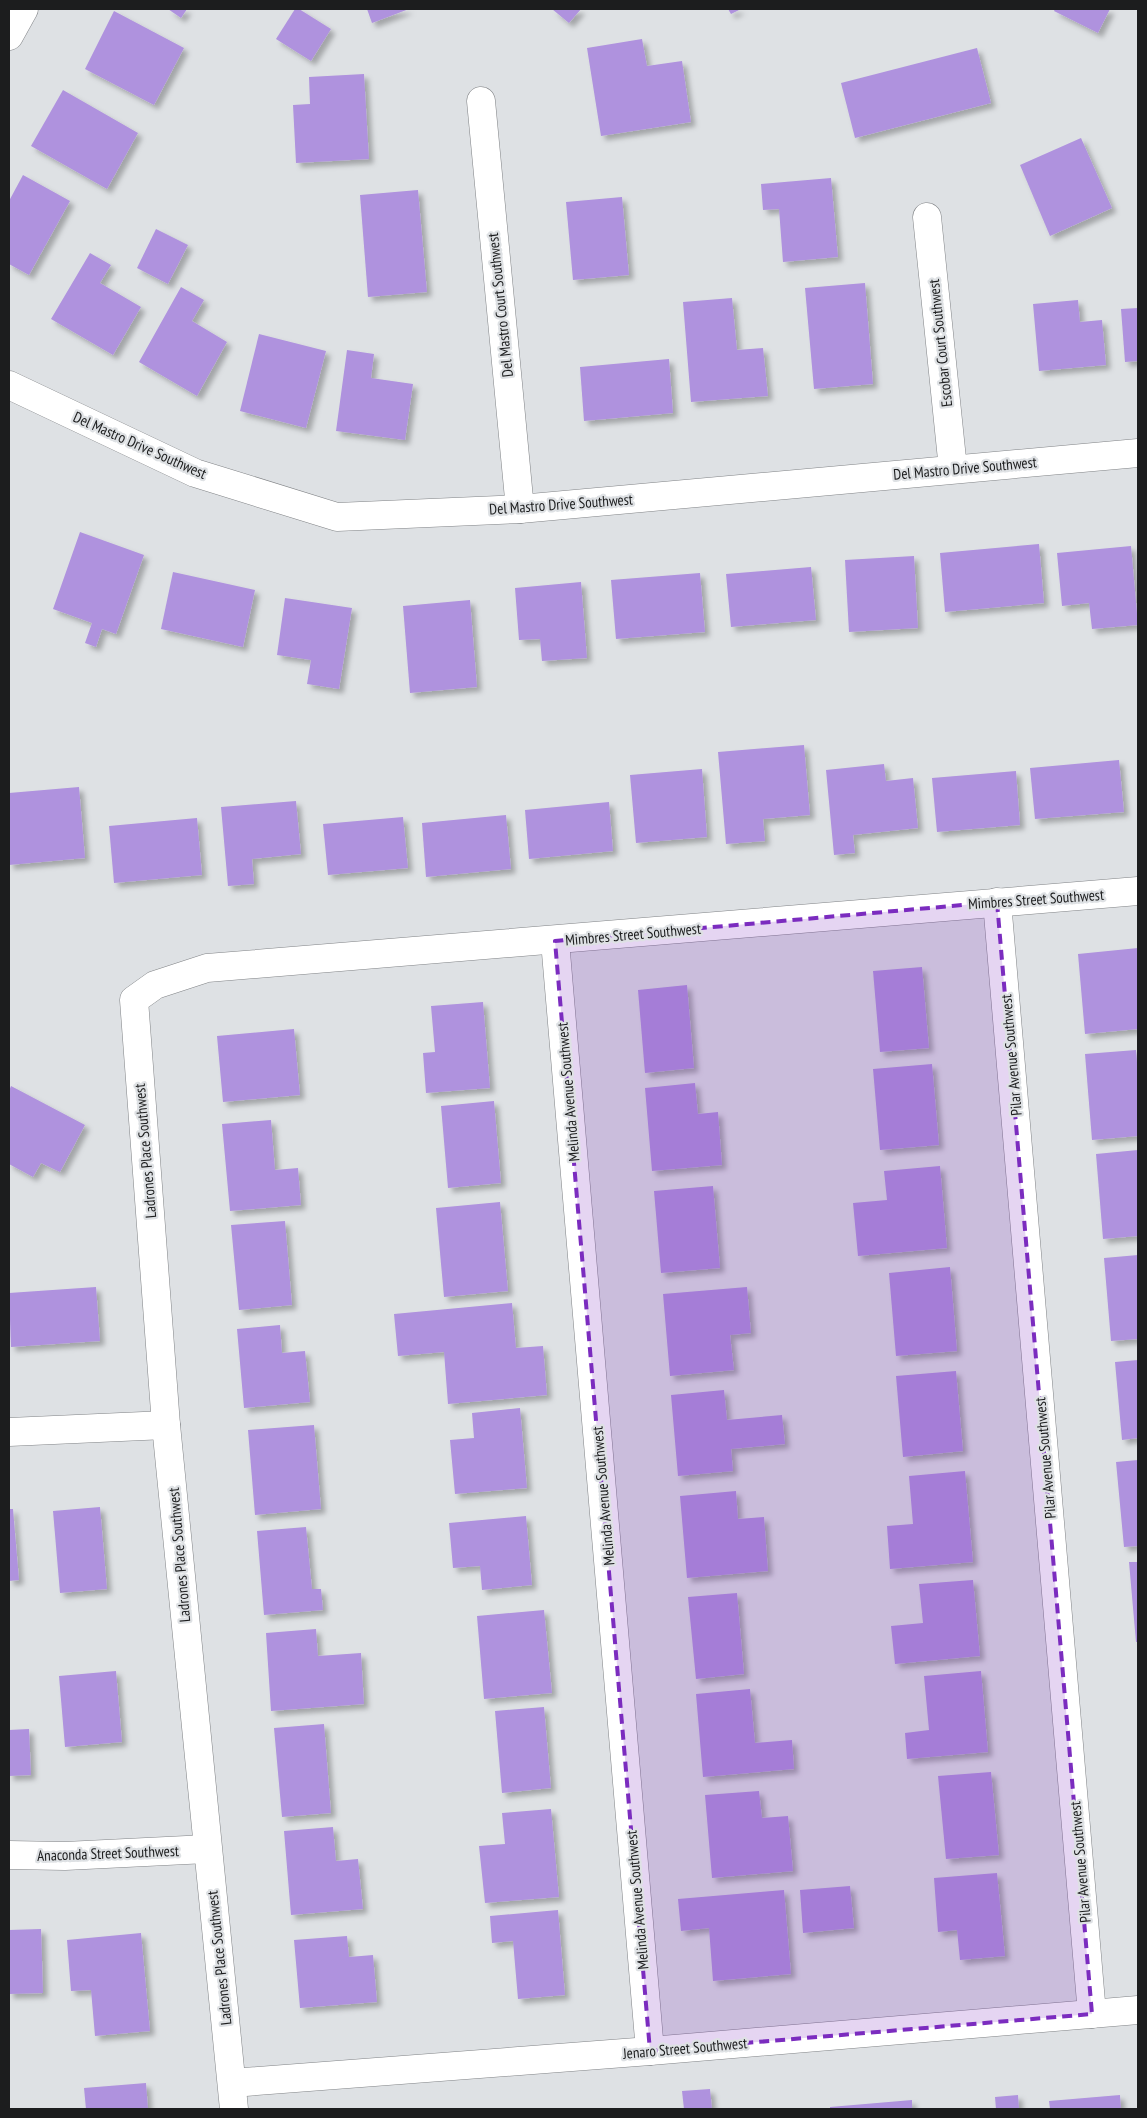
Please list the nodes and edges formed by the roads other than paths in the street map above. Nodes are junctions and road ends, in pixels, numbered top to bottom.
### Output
1 (24, 9) edge
2 (9, 36) edge
3 (481, 101) dead end
4 (927, 217) dead end
5 (9, 385) edge
6 (1138, 453) edge
7 (953, 469) junction
8 (520, 509) junction
9 (1138, 892) edge
10 (997, 902) junction
11 (555, 941) junction
12 (134, 1000) joint
13 (166, 1425) junction
14 (9, 1432) edge
15 (207, 1849) junction
16 (9, 1855) edge
17 (1138, 2010) edge
18 (1092, 2014) junction
19 (650, 2051) junction
20 (233, 2096) edge

1 - 2 street
3 - 8 street, Del Mastro Court Southwest
4 - 7 street, Escobar Court Southwest
5 - 8 street, Del Mastro Drive Southwest
6 - 7 street, Del Mastro Drive Southwest
7 - 8 street, Del Mastro Drive Southwest
9 - 10 street, Mimbres Street Southwest
10 - 11 street, Mimbres Street Southwest
10 - 18 street, Pilar Avenue Southwest
11 - 12 street, Mimbres Street Southwest
11 - 19 street, Melinda Avenue Southwest
12 - 13 street, Ladrones Place Southwest
13 - 14 street
13 - 15 street, Ladrones Place Southwest
15 - 16 street, Anaconda Street Southwest
15 - 20 street, Ladrones Place Southwest
17 - 18 street, Jenaro Street Southwest
18 - 19 street, Jenaro Street Southwest
19 - 20 street, Jenaro Street Southwest

